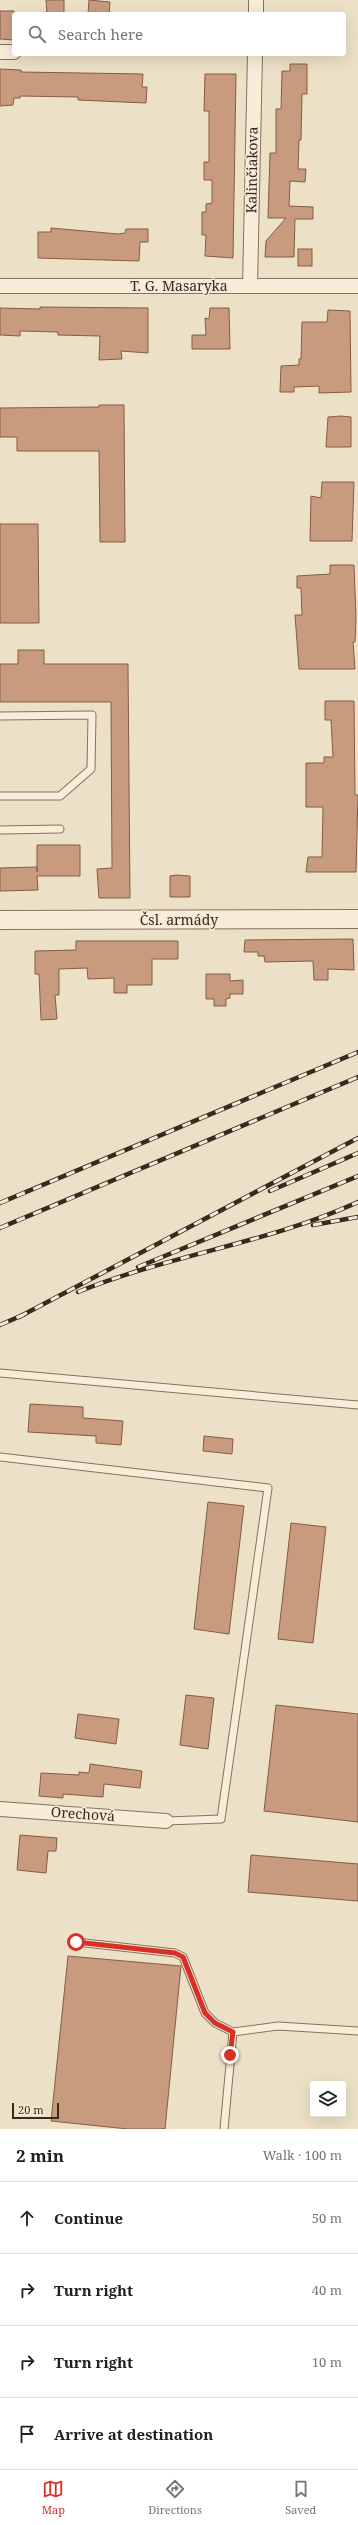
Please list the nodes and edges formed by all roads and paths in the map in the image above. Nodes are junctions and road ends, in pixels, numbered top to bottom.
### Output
1 (256, 0) edge
2 (256, 12) edge
3 (0, 52) edge
4 (12, 52) edge
5 (255, 56) edge
6 (0, 286) edge
7 (250, 286) junction
8 (358, 286) edge
9 (0, 716) edge
10 (0, 796) edge
11 (60, 829) dead end
12 (0, 830) edge
13 (358, 919) edge
14 (0, 920) edge
15 (0, 1373) edge
16 (358, 1405) edge
17 (0, 1457) edge
18 (0, 1809) edge
19 (166, 1821) joint
20 (76, 1942) dead end
21 (233, 2032) junction
22 (358, 2032) edge
23 (224, 2129) edge

1 - 2 street
3 - 4 street
5 - 7 street, Kalinčiakova
6 - 7 street, T. G. Masaryka
7 - 8 street, T. G. Masaryka
9 - 10 lane
11 - 12 lane
13 - 14 street, Čsl. armády
15 - 16 lane
17 - 19 lane
18 - 19 street, Orechová
20 - 21 lane
21 - 22 lane
21 - 23 lane

